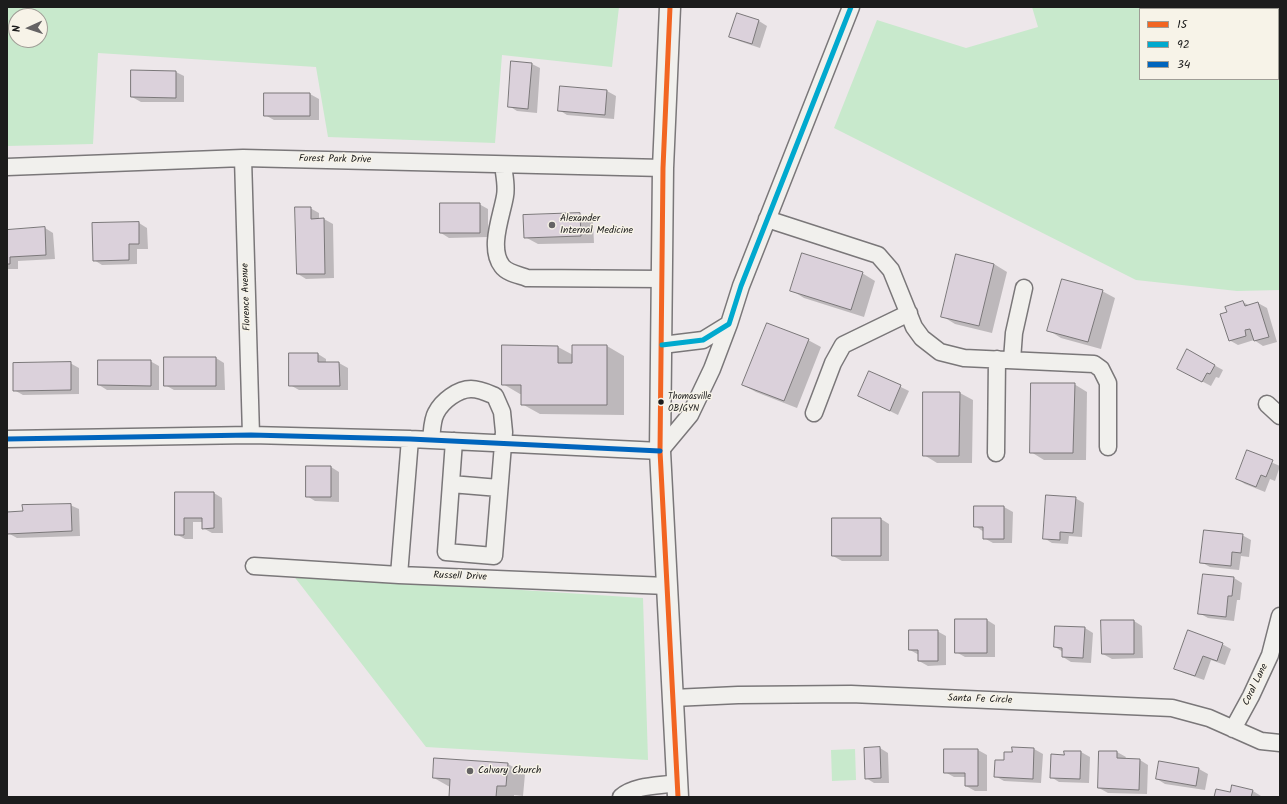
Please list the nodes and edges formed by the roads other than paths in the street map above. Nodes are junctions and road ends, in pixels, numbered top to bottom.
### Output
1 (670, 7) edge
2 (850, 7) edge
3 (243, 158) junction
4 (503, 165) junction
5 (7, 167) edge
6 (663, 168) junction
7 (767, 219) junction
8 (662, 279) junction
9 (1024, 288) dead end
10 (909, 313) junction
11 (729, 324) junction
12 (662, 345) junction
13 (1004, 360) junction
14 (1267, 404) dead end
15 (814, 413) dead end
16 (1280, 416) edge
17 (252, 435) junction
18 (7, 439) edge
19 (410, 439) junction
20 (431, 440) junction
21 (454, 441) junction
22 (503, 444) junction
23 (1108, 447) dead end
24 (660, 452) junction
25 (996, 453) dead end
26 (451, 484) junction
27 (500, 488) junction
28 (254, 566) dead end
29 (399, 575) junction
30 (667, 586) junction
31 (1280, 616) edge
32 (673, 698) junction
33 (1233, 729) junction
34 (1280, 744) edge
35 (677, 790) edge
36 (621, 797) edge

1 - 6 main road
2 - 7 street
3 - 4 street, Forest Park Drive
3 - 5 street, Forest Park Drive
3 - 17 street, Florence Avenue
4 - 6 street, Forest Park Drive
4 - 8 street
6 - 8 main road
7 - 10 street
7 - 11 street
8 - 12 main road
9 - 13 street
10 - 13 street
10 - 15 street
11 - 12 street
11 - 24 street
12 - 24 main road
13 - 23 street
13 - 25 street
14 - 16 street
17 - 18 street
17 - 19 street
19 - 20 street
19 - 29 street
20 - 21 street
20 - 22 street
21 - 22 street
21 - 26 street
22 - 24 street
22 - 27 street
24 - 30 main road
26 - 27 street
26 - 27 street
28 - 29 street, Russell Drive
29 - 30 street, Russell Drive
30 - 32 main road
31 - 33 street, Coral Lane
32 - 33 street, Santa Fe Circle
32 - 35 main road
33 - 34 street, Santa Fe Circle
35 - 36 street

